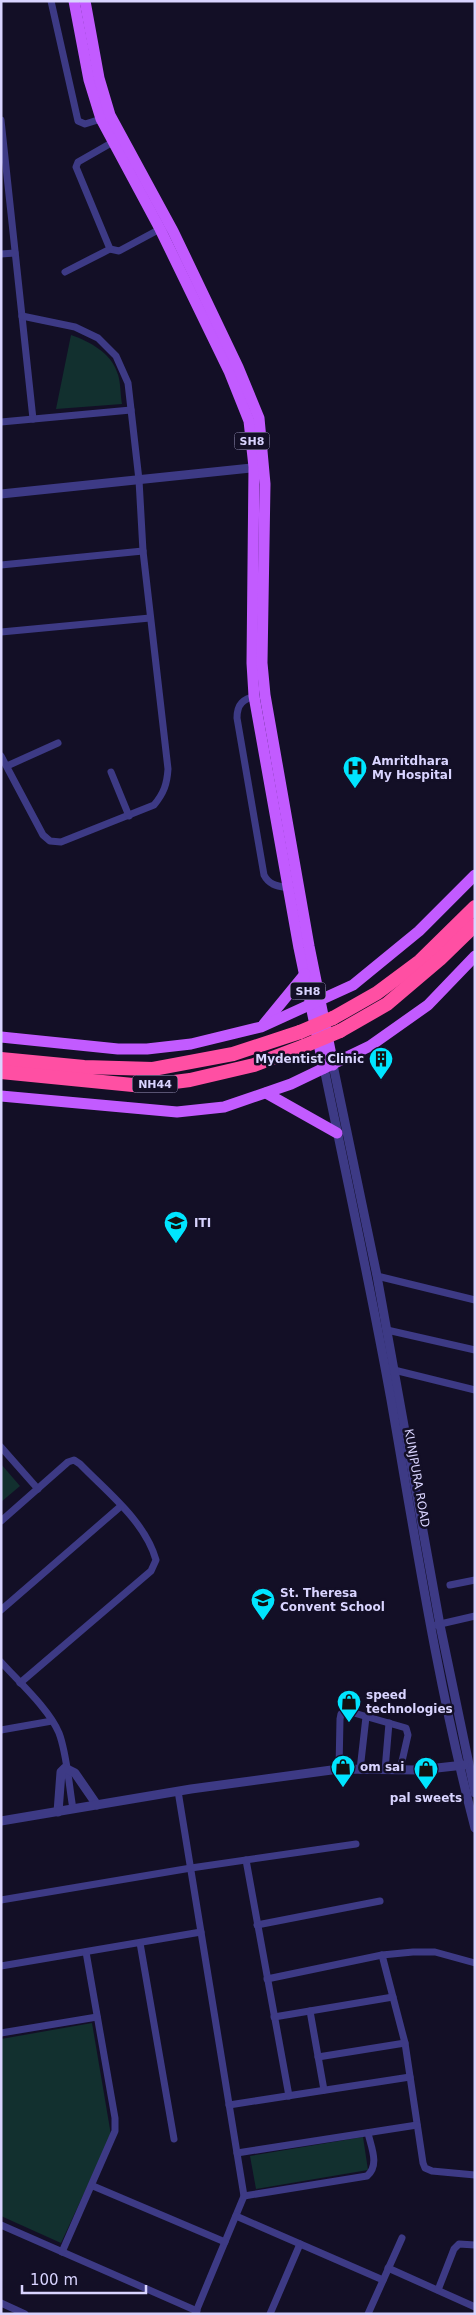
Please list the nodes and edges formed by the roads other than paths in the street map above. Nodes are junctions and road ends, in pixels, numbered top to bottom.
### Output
1 (51, 1) edge
2 (74, 1) edge
3 (85, 1) edge
4 (101, 119) junction
5 (1, 120) edge
6 (113, 142) junction
7 (165, 232) junction
8 (110, 249) junction
9 (15, 253) junction
10 (1, 254) edge
11 (65, 272) dead end
12 (22, 316) junction
13 (131, 410) junction
14 (33, 419) junction
15 (1, 422) edge
16 (259, 467) junction
17 (139, 480) junction
18 (1, 494) edge
19 (143, 551) junction
20 (1, 565) edge
21 (150, 618) junction
22 (1, 632) edge
23 (259, 695) junction
24 (58, 743) dead end
25 (1, 756) edge
26 (7, 766) junction
27 (111, 772) dead end
28 (129, 816) junction
29 (475, 875) edge
30 (288, 888) junction
31 (475, 907) edge
32 (475, 924) edge
33 (474, 960) edge
34 (304, 974) junction
35 (316, 1003) junction
36 (261, 1027) junction
37 (1, 1037) edge
38 (1, 1059) edge
39 (329, 1066) junction
40 (1, 1072) edge
41 (266, 1092) junction
42 (1, 1096) edge
43 (342, 1131) junction
44 (366, 1247) junction
45 (377, 1276) junction
46 (475, 1300) edge
47 (387, 1330) junction
48 (475, 1350) edge
49 (384, 1368) junction
50 (394, 1370) junction
51 (475, 1390) edge
52 (1, 1447) edge
53 (38, 1488) junction
54 (121, 1506) junction
55 (1, 1521) edge
56 (475, 1580) edge
57 (450, 1585) dead end
58 (1, 1610) edge
59 (475, 1616) edge
60 (435, 1626) junction
61 (1, 1662) edge
62 (20, 1683) junction
63 (366, 1717) junction
64 (52, 1721) junction
65 (389, 1722) junction
66 (1, 1730) edge
67 (463, 1765) junction
68 (66, 1768) junction
69 (339, 1769) junction
70 (360, 1770) junction
71 (385, 1770) junction
72 (400, 1770) junction
73 (178, 1791) junction
74 (475, 1793) edge
75 (97, 1805) junction
76 (73, 1809) junction
77 (58, 1812) junction
78 (1, 1821) edge
79 (475, 1828) edge
80 (356, 1844) dead end
81 (246, 1860) junction
82 (191, 1868) junction
83 (1, 1900) edge
84 (380, 1901) dead end
85 (258, 1925) junction
86 (201, 1932) junction
87 (140, 1943) junction
88 (86, 1952) junction
89 (382, 1955) junction
90 (475, 1963) edge
91 (1, 1966) edge
92 (267, 1979) junction
93 (393, 1997) junction
94 (310, 2011) junction
95 (97, 2017) junction
96 (274, 2018) junction
97 (1, 2033) edge
98 (405, 2043) junction
99 (318, 2056) junction
100 (410, 2077) junction
101 (324, 2090) junction
102 (289, 2096) junction
103 (230, 2105) junction
104 (417, 2125) junction
105 (368, 2132) junction
106 (174, 2139) dead end
107 (237, 2153) junction
108 (475, 2175) edge
109 (92, 2186) junction
110 (244, 2196) junction
111 (236, 2216) junction
112 (1, 2225) edge
113 (402, 2238) dead end
114 (225, 2242) junction
115 (300, 2244) junction
116 (475, 2246) edge
117 (62, 2252) junction
118 (388, 2268) junction
119 (383, 2280) junction
120 (438, 2290) junction
121 (1, 2303) edge
122 (475, 2306) edge
123 (196, 2312) edge
124 (25, 2314) edge
125 (270, 2314) edge
126 (368, 2314) edge

1 - 4 street
2 - 4 main road, SH8
3 - 7 main road, SH8
4 - 6 main road, SH8
5 - 9 street
6 - 7 main road, SH8
6 - 8 street
7 - 8 street
7 - 16 main road, SH8
8 - 11 street
9 - 10 street
9 - 12 street
12 - 13 street
12 - 14 street
13 - 14 street
13 - 17 street
14 - 15 street
16 - 17 street
16 - 23 main road, SH8
17 - 18 street
17 - 19 street
19 - 20 street
19 - 21 street
21 - 22 street
21 - 28 street
23 - 30 main road, SH8
23 - 30 street
23 - 35 main road, SH8
24 - 26 street
25 - 26 street
26 - 28 street
27 - 28 street
29 - 35 main road
30 - 34 main road, SH8
31 - 38 highway, NH44, bridge
32 - 40 highway, NH44, bridge
33 - 39 main road
34 - 35 main road, SH8
34 - 36 main road
35 - 36 main road
35 - 39 main road, SH8
36 - 37 main road
39 - 41 main road
39 - 43 street, KUNJPURA ROAD
41 - 42 main road
41 - 43 main road
43 - 44 street, KUNJPURA ROAD
44 - 45 street, KUNJPURA ROAD
44 - 49 street, KUNJPURA ROAD
45 - 46 street
45 - 47 street, KUNJPURA ROAD
47 - 48 street
47 - 50 street, KUNJPURA ROAD
49 - 50 street
49 - 60 street, KUNJPURA ROAD
50 - 51 street
50 - 60 street, KUNJPURA ROAD
52 - 53 street
53 - 54 street
53 - 55 street
54 - 58 street
54 - 62 street
56 - 57 street
59 - 60 street
60 - 67 street, KUNJPURA ROAD
61 - 62 street
62 - 64 street
63 - 65 street
63 - 69 street
63 - 70 street
64 - 66 street
64 - 68 street
65 - 71 street
65 - 72 street
67 - 72 street
67 - 74 street, KUNJPURA ROAD
67 - 79 street, KUNJPURA ROAD
68 - 75 street
68 - 76 street
68 - 77 street
69 - 70 street
69 - 73 street
70 - 71 street
71 - 72 street
73 - 75 street
73 - 82 street
75 - 76 street
76 - 77 street
77 - 78 street
80 - 81 street
81 - 82 street
81 - 85 street
82 - 83 street
82 - 86 street
84 - 85 street
85 - 92 street
86 - 87 street
86 - 103 street
87 - 88 street
87 - 106 street
88 - 91 street
88 - 95 street
89 - 90 street
89 - 92 street
89 - 93 street
92 - 96 street
93 - 94 street
93 - 98 street
94 - 96 street
94 - 99 street
95 - 97 street
95 - 109 street
96 - 102 street
98 - 99 street
98 - 100 street
99 - 101 street
100 - 101 street
100 - 104 street
101 - 102 street
102 - 103 street
103 - 107 street
104 - 105 street
104 - 108 street
105 - 107 street
105 - 110 street
107 - 110 street
109 - 114 street
109 - 117 street
110 - 111 street
111 - 114 street
111 - 115 street
112 - 117 street
113 - 118 street
114 - 123 street
115 - 119 street
115 - 125 street
116 - 120 street
117 - 123 street
118 - 119 street
118 - 120 street
119 - 126 street
120 - 122 street
121 - 124 street

